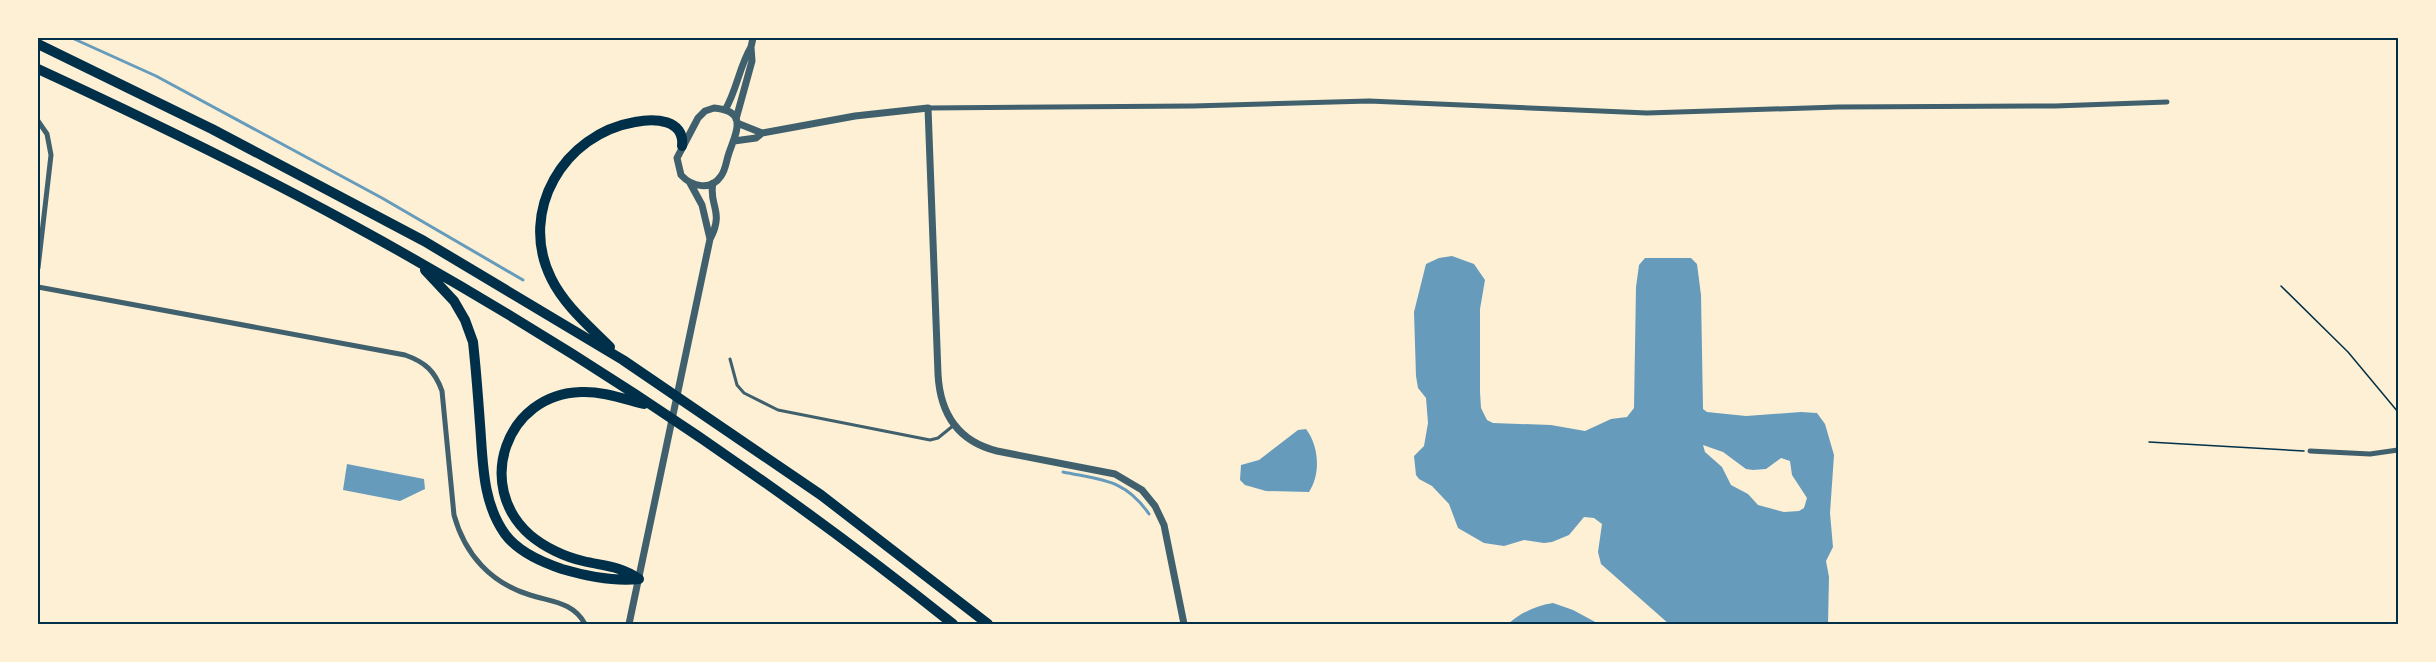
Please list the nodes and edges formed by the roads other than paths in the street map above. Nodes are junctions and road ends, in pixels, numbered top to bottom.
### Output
1 (753, 38) edge
2 (38, 44) edge
3 (751, 47) junction
4 (38, 69) edge
5 (2167, 102) dead end
6 (928, 108) junction
7 (725, 110) junction
8 (38, 121) edge
9 (736, 121) junction
10 (762, 133) junction
11 (734, 141) junction
12 (682, 146) junction
13 (690, 183) junction
14 (713, 183) junction
15 (710, 238) junction
16 (418, 263) junction
17 (38, 268) edge
18 (38, 286) edge
19 (730, 359) dead end
20 (623, 360) junction
21 (654, 407) junction
22 (954, 425) junction
23 (2398, 450) edge
24 (2310, 451) road end
25 (639, 579) junction
26 (585, 624) edge
27 (629, 624) edge
28 (954, 624) edge
29 (988, 624) edge
30 (1184, 624) edge

1 - 3 street
2 - 20 highway
3 - 7 street
3 - 9 street
4 - 16 highway
5 - 6 street
6 - 10 street
6 - 22 street
7 - 9 street
7 - 12 street
8 - 17 street
9 - 10 street
9 - 11 street
10 - 11 street
11 - 14 street
12 - 13 street
12 - 20 highway
13 - 14 street
13 - 15 street
14 - 15 street
15 - 25 street
16 - 21 highway
16 - 25 highway
18 - 26 street
19 - 22 lane
20 - 29 highway
21 - 25 highway
21 - 28 highway
22 - 30 street
23 - 24 street
25 - 27 street

